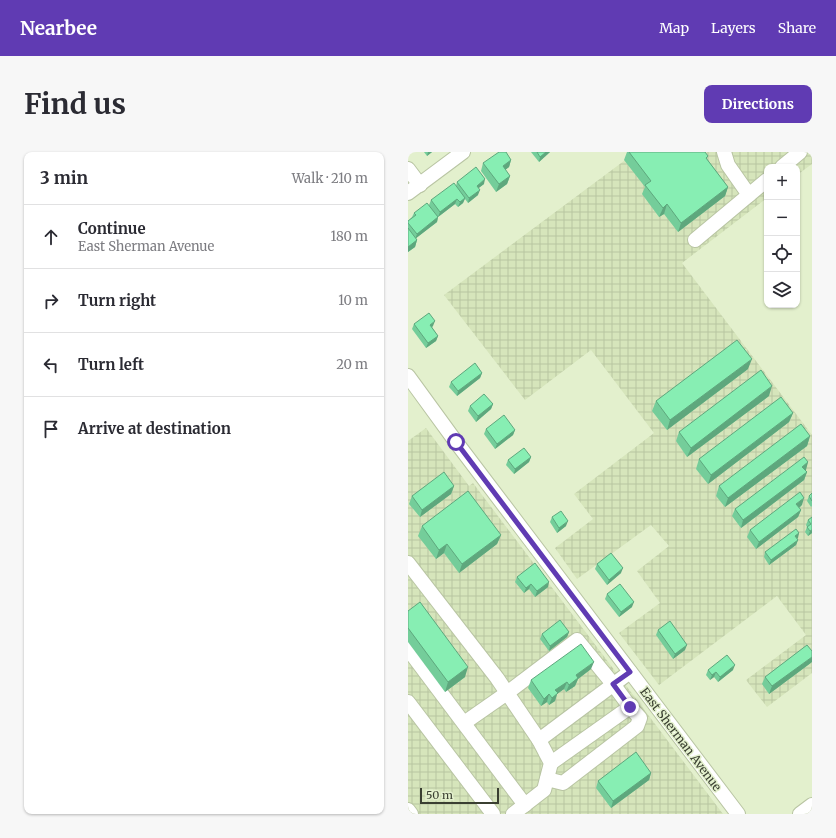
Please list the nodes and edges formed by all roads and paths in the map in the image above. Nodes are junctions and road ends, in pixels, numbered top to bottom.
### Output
1 (463, 152) edge
2 (724, 152) edge
3 (800, 152) edge
4 (786, 164) edge
5 (408, 169) edge
6 (764, 182) edge
7 (420, 185) junction
8 (408, 193) edge
9 (749, 195) junction
10 (696, 240) dead end
11 (408, 376) edge
12 (408, 563) edge
13 (408, 649) edge
14 (630, 672) junction
15 (613, 684) junction
16 (507, 693) junction
17 (408, 702) edge
18 (630, 707) junction
19 (464, 723) junction
20 (540, 740) junction
21 (551, 763) junction
22 (547, 779) junction
23 (812, 805) edge
24 (408, 810) edge
25 (518, 811) edge
26 (411, 814) edge
27 (493, 814) edge
28 (738, 814) edge
29 (800, 814) edge

1 - 7 street
2 - 9 street
3 - 4 street
5 - 7 street
6 - 9 street
7 - 8 street
9 - 10 street
11 - 14 street, East Sherman Avenue
12 - 16 street
13 - 19 street
14 - 15 street
14 - 28 street, East Sherman Avenue
15 - 16 street
15 - 18 street
15 - 20 street
16 - 19 street
16 - 20 street
17 - 27 street
18 - 21 street
18 - 22 street
19 - 25 street
20 - 21 street
21 - 22 street
22 - 25 street
23 - 29 street
24 - 26 street

